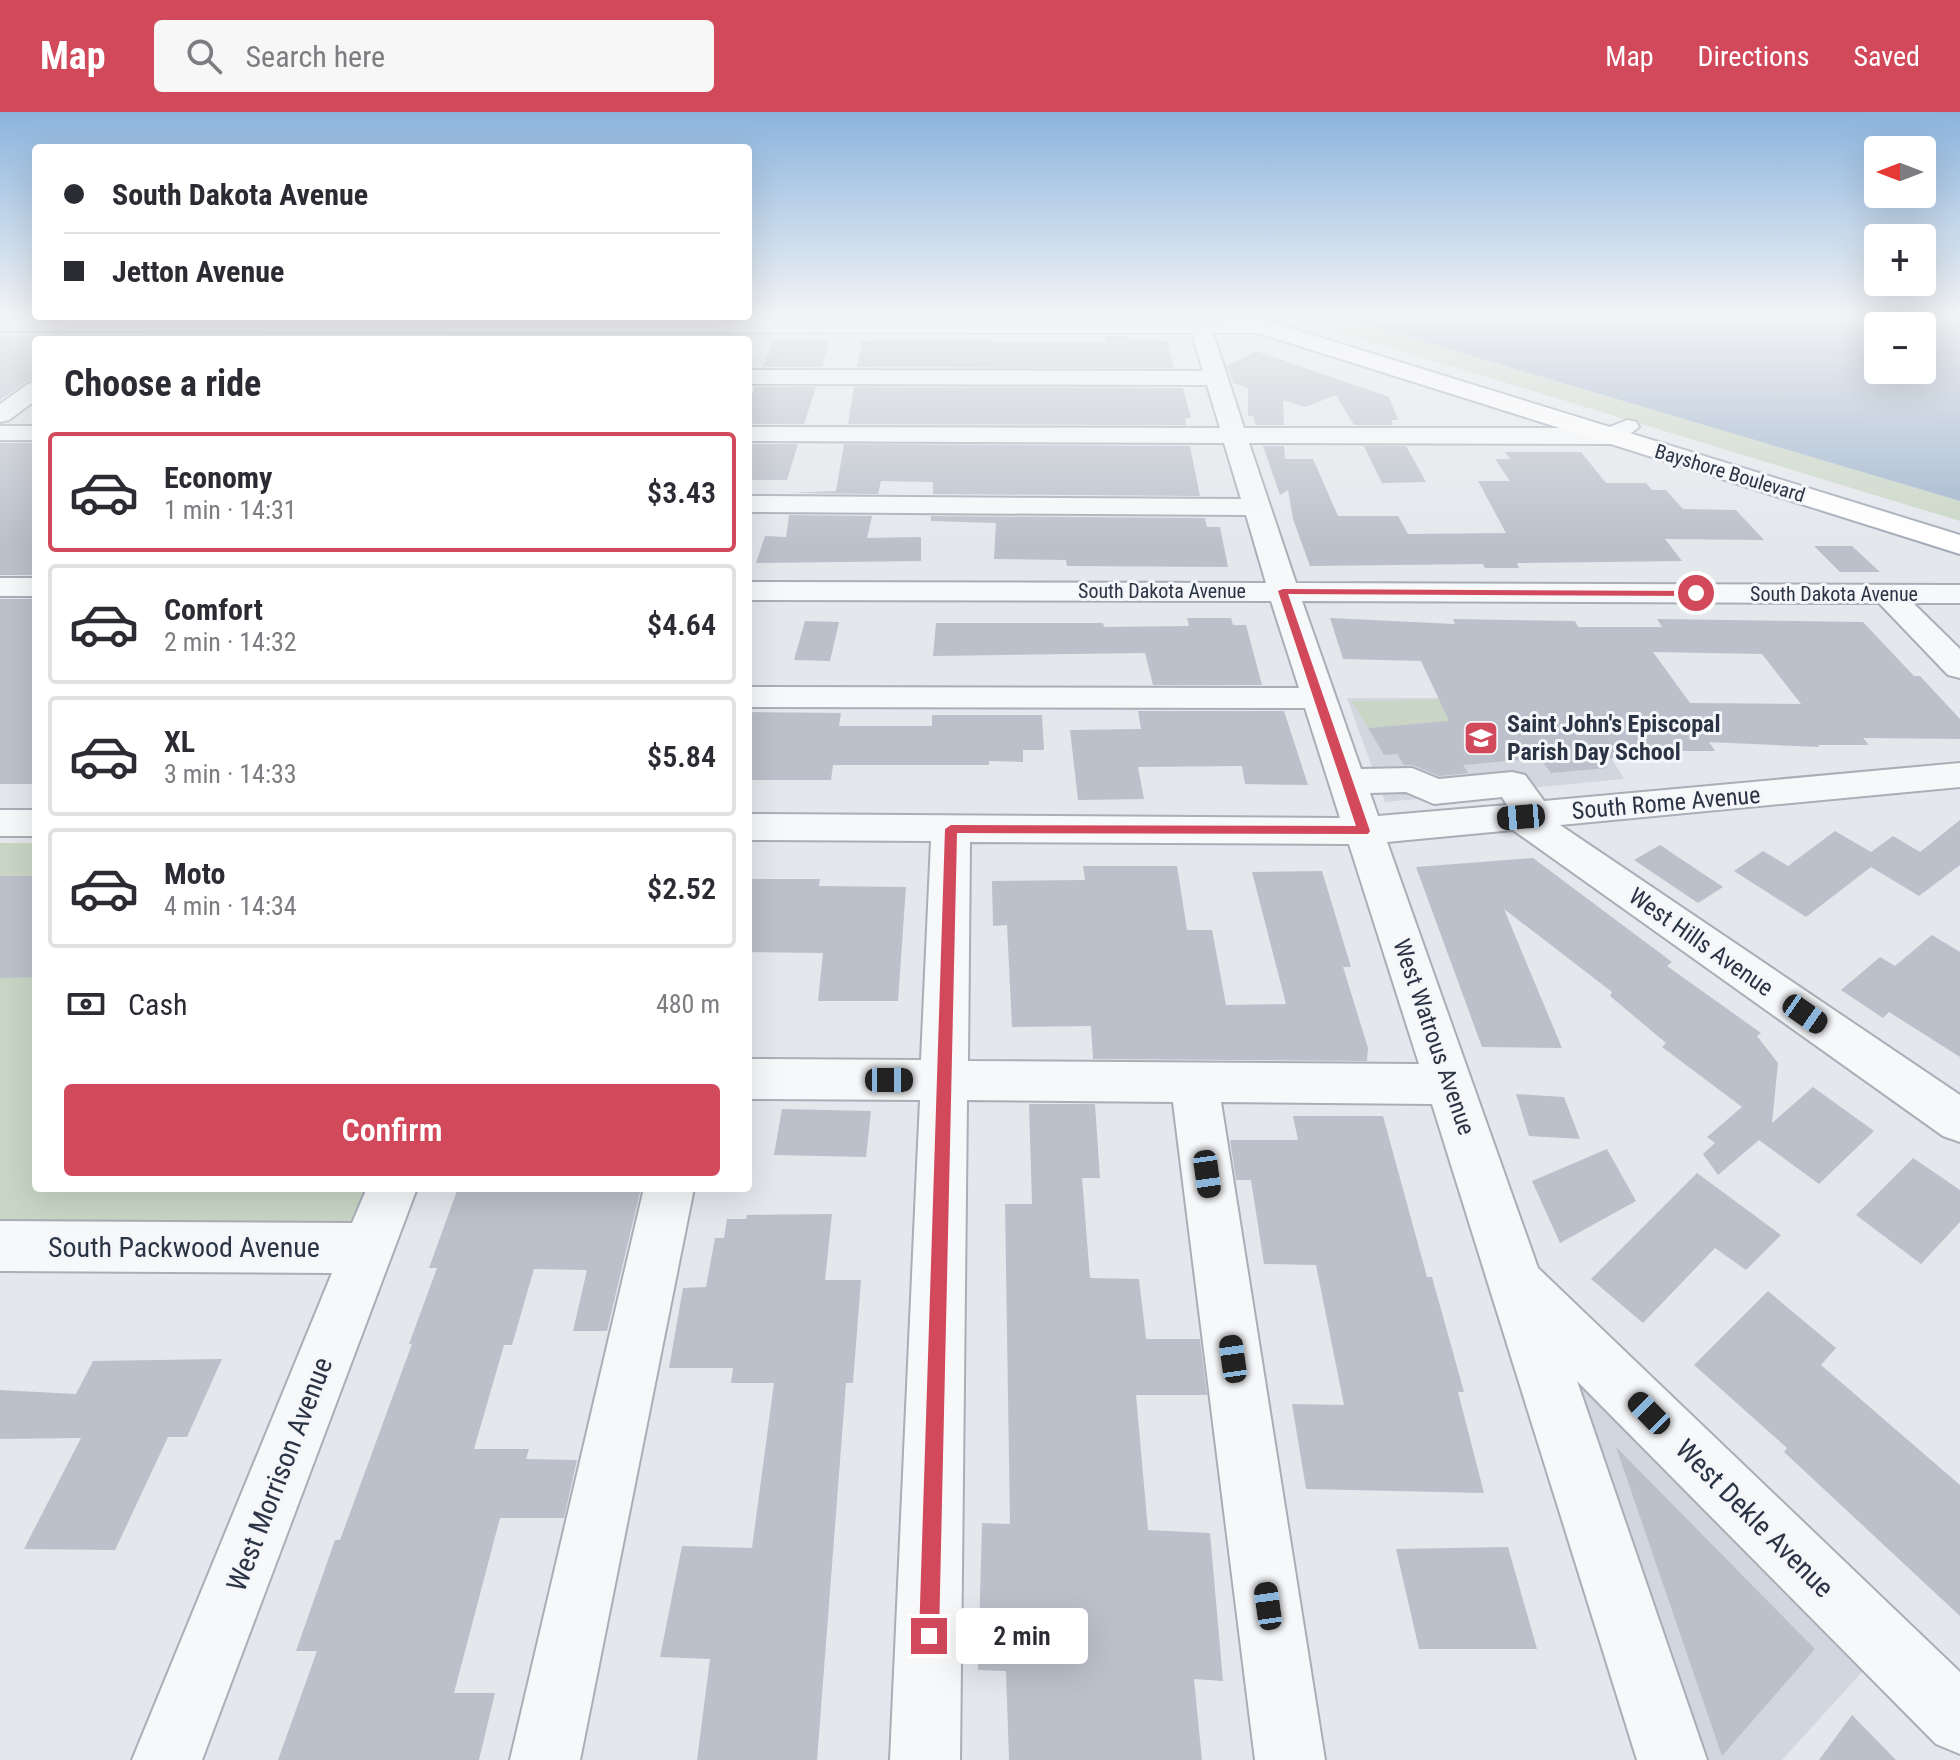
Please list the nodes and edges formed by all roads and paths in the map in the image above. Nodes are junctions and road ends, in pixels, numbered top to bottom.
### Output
1 (32, 392) edge
2 (1222, 392) edge
3 (1490, 392) edge
4 (0, 415) edge
5 (1619, 432) junction
6 (0, 433) edge
7 (32, 433) edge
8 (752, 434) edge
9 (1237, 437) junction
10 (752, 504) edge
11 (1258, 507) junction
12 (1960, 530) edge
13 (1960, 545) edge
14 (0, 587) edge
15 (32, 587) edge
16 (752, 591) edge
17 (1283, 591) junction
18 (1887, 594) junction
19 (1960, 594) edge
20 (1960, 668) edge
21 (752, 697) edge
22 (1319, 698) junction
23 (1960, 775) edge
24 (1923, 778) junction
25 (1347, 781) junction
26 (1960, 798) edge
27 (1527, 816) junction
28 (752, 827) edge
29 (951, 829) junction
30 (1364, 831) junction
31 (752, 1079) edge
32 (945, 1081) junction
33 (1194, 1082) junction
34 (1449, 1084) junction
35 (1960, 1121) edge
36 (390, 1192) edge
37 (668, 1192) edge
38 (0, 1246) edge
39 (368, 1248) junction
40 (1516, 1282) junction
41 (1960, 1720) edge
42 (167, 1760) edge
43 (545, 1760) edge
44 (925, 1760) edge
45 (1290, 1760) edge
46 (1672, 1760) edge

1 - 4 street
2 - 9 street, West Watrous Avenue
3 - 5 main road, Bayshore Boulevard
5 - 9 street
5 - 12 main road, Bayshore Boulevard
5 - 13 main road, Bayshore Boulevard
6 - 7 street
8 - 9 street
9 - 11 street, West Watrous Avenue
10 - 11 street
11 - 17 street, West Watrous Avenue
14 - 15 street
16 - 17 street, South Dakota Avenue
17 - 18 street, South Dakota Avenue
17 - 22 street, West Watrous Avenue
18 - 19 street, South Dakota Avenue
18 - 20 street
21 - 22 street
22 - 25 street, West Watrous Avenue
23 - 24 street, South Rome Avenue
24 - 26 street
24 - 27 street, South Rome Avenue
25 - 27 street, West Hills Avenue
25 - 30 street, West Watrous Avenue
27 - 30 street, South Rome Avenue
27 - 35 street, West Hills Avenue
28 - 29 street, South Rome Avenue
29 - 30 street, South Rome Avenue
29 - 32 street
30 - 34 street, West Watrous Avenue
31 - 32 street
32 - 33 street
32 - 44 street
33 - 34 street
33 - 45 street
34 - 40 street, West Watrous Avenue
36 - 39 street, West Morrison Avenue
37 - 43 street
38 - 39 street, South Packwood Avenue
39 - 42 street, West Morrison Avenue
40 - 41 street, West Dekle Avenue
40 - 46 street, West Watrous Avenue

